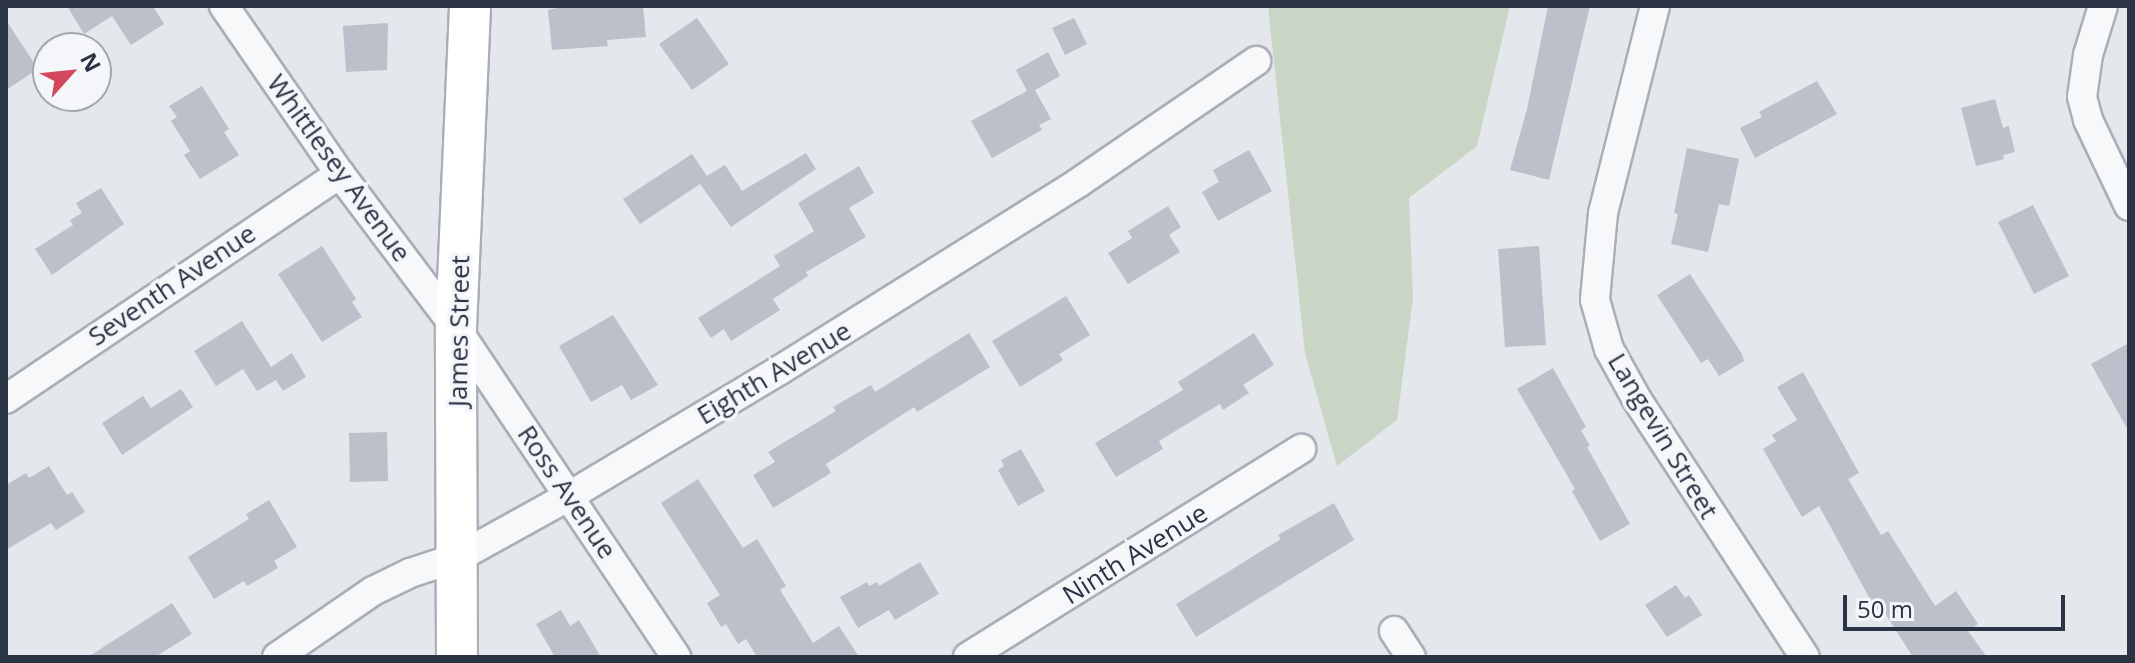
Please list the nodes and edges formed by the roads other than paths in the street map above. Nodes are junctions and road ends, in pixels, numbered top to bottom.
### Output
1 (224, 6) edge
2 (470, 6) edge
3 (1655, 6) edge
4 (2103, 6) edge
5 (1256, 61) dead end
6 (340, 174) junction
7 (2129, 206) edge
8 (456, 328) junction
9 (6, 399) edge
10 (1301, 449) dead end
11 (571, 495) junction
12 (459, 557) junction
13 (1394, 631) dead end
14 (277, 657) edge
15 (457, 657) edge
16 (676, 657) edge
17 (968, 657) edge
18 (1411, 657) edge
19 (1805, 657) edge

1 - 6 street, Whittlesey Avenue
2 - 8 main road, James Street
3 - 19 street, Langevin Street
4 - 7 street
5 - 11 street, Eighth Avenue
6 - 8 street, Whittlesey Avenue
6 - 9 street, Seventh Avenue
8 - 11 street, Ross Avenue
8 - 12 main road, James Street
10 - 17 street, Ninth Avenue
11 - 12 street, Eighth Avenue
11 - 16 street, Ross Avenue
12 - 14 street, Eighth Avenue
12 - 15 main road, James Street
13 - 18 street

